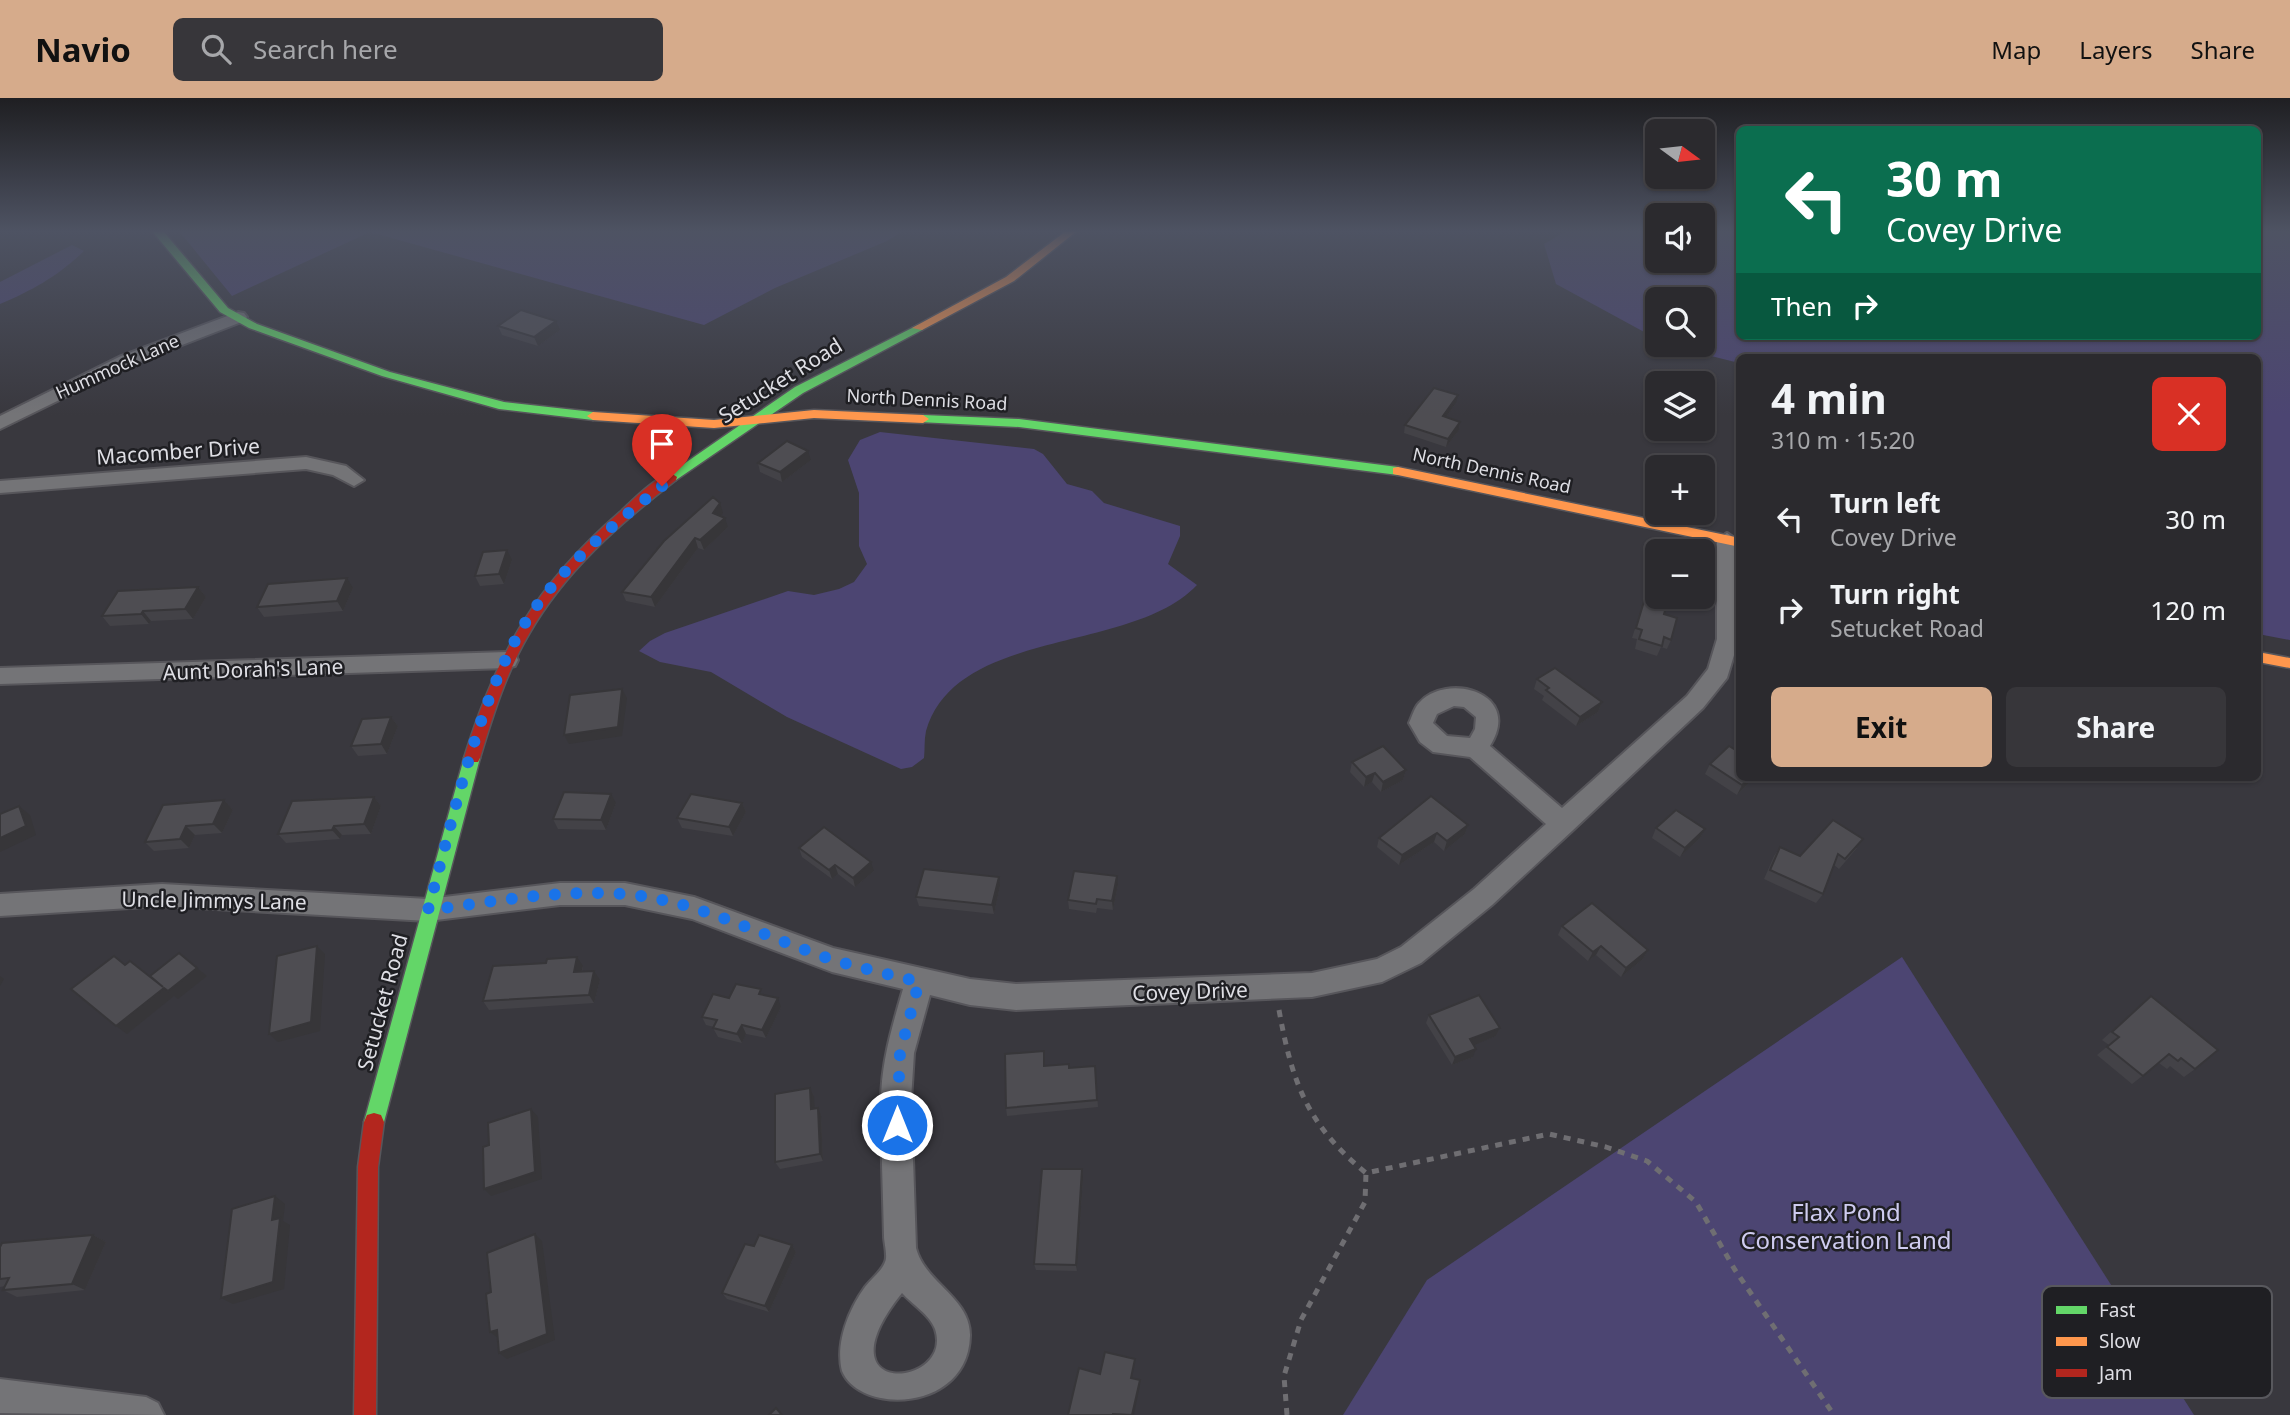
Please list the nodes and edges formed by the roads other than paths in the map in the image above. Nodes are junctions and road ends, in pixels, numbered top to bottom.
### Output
1 (206, 292) edge
2 (986, 292) edge
3 (238, 317) junction
4 (750, 421) junction
5 (0, 423) edge
6 (355, 481) dead end
7 (0, 487) edge
8 (1733, 541) edge
9 (2261, 658) edge
10 (506, 660) junction
11 (2290, 663) edge
12 (0, 676) edge
13 (1476, 748) dead end
14 (1563, 824) junction
15 (0, 905) edge
16 (428, 910) junction
17 (919, 982) junction
18 (902, 1266) dead end
19 (0, 1396) edge
20 (146, 1415) edge
21 (365, 1415) edge

1 - 3 main road, North Dennis Road
2 - 4 main road, Setucket Road
3 - 4 main road, North Dennis Road
3 - 5 street, Hummock Lane
4 - 8 main road, North Dennis Road
4 - 10 main road, Setucket Road
6 - 7 street, Macomber Drive
8 - 14 street, Covey Drive
9 - 11 main road
10 - 12 street, Aunt Dorah's Lane
10 - 16 main road, Setucket Road
13 - 14 street
14 - 17 street, Covey Drive
15 - 16 street, Uncle Jimmys Lane
16 - 17 street, Covey Drive
16 - 21 main road, Setucket Road
17 - 18 street
19 - 20 street

